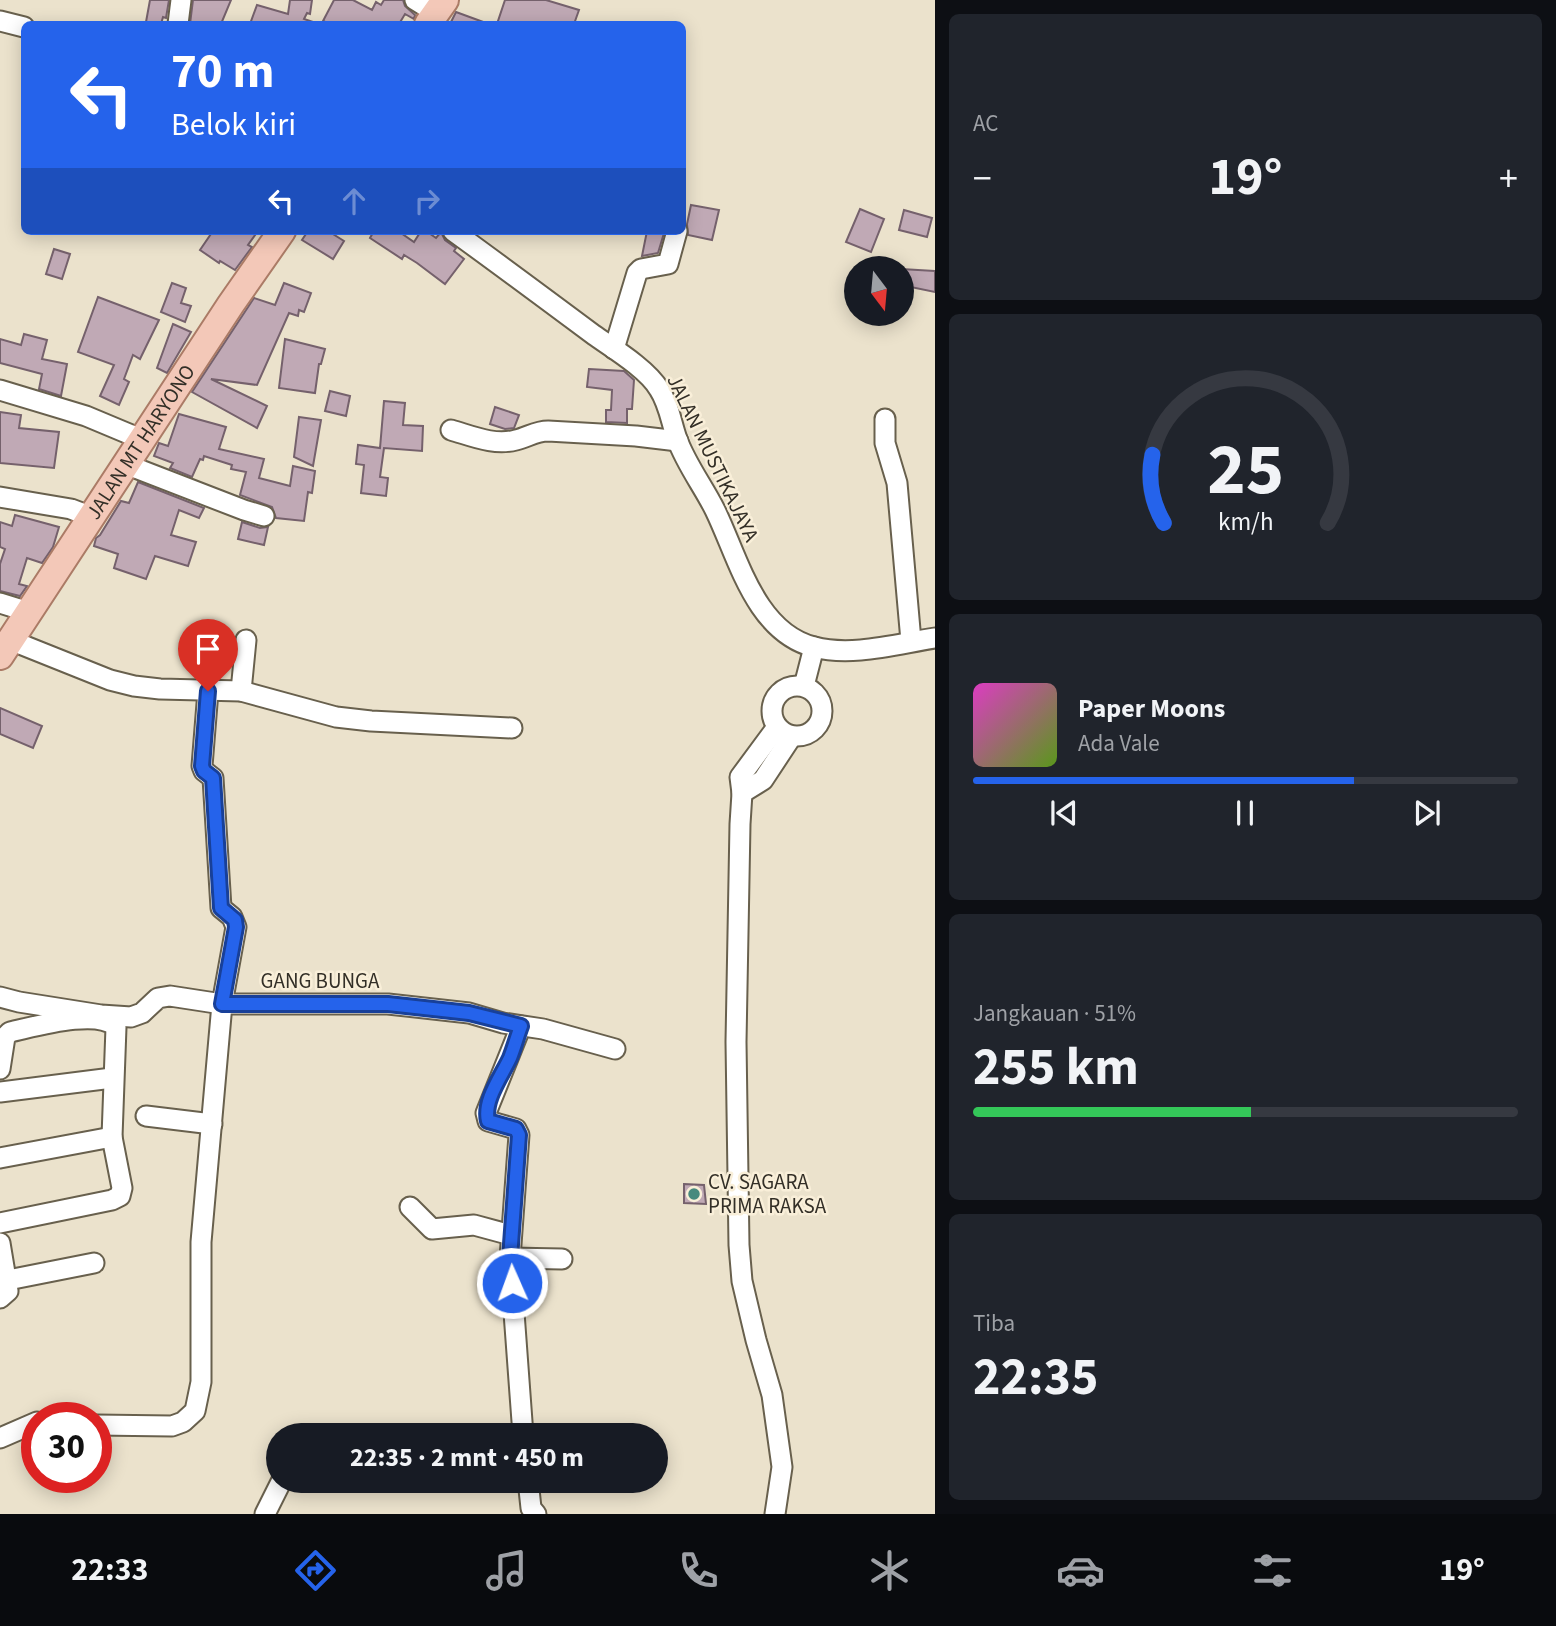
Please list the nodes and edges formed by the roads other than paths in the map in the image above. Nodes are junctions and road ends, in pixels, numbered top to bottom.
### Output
1 (181, 0) edge
2 (0, 21) edge
3 (178, 21) edge
4 (21, 26) edge
5 (279, 235) edge
6 (458, 235) edge
7 (676, 235) edge
8 (614, 349) junction
9 (0, 390) edge
10 (885, 419) dead end
11 (451, 430) dead end
12 (141, 439) junction
13 (678, 441) junction
14 (125, 464) junction
15 (0, 497) edge
16 (264, 516) dead end
17 (92, 517) junction
18 (0, 603) edge
19 (29, 612) junction
20 (935, 638) edge
21 (246, 640) dead end
22 (911, 641) junction
23 (814, 647) junction
24 (5, 648) edge
25 (804, 686) junction
26 (208, 691) junction
27 (241, 691) junction
28 (512, 728) dead end
29 (784, 731) junction
30 (0, 997) edge
31 (222, 1004) junction
32 (521, 1026) junction
33 (615, 1049) dead end
34 (0, 1069) edge
35 (113, 1078) junction
36 (0, 1092) edge
37 (146, 1116) dead end
38 (212, 1124) junction
39 (112, 1137) junction
40 (0, 1158) edge
41 (410, 1207) dead end
42 (0, 1223) edge
43 (511, 1234) junction
44 (0, 1243) edge
45 (510, 1258) junction
46 (562, 1259) dead end
47 (94, 1263) dead end
48 (4, 1289) edge
49 (522, 1423) edge
50 (112, 1425) edge
51 (21, 1429) edge
52 (0, 1438) edge
53 (276, 1493) edge
54 (529, 1493) edge
55 (265, 1514) edge
56 (536, 1514) edge
57 (775, 1514) edge

1 - 3 street
2 - 4 street
5 - 12 main road, JALAN MT HARYONO
6 - 8 street, JALAN MUSTIKAJAYA
7 - 8 street
8 - 13 street, JALAN MUSTIKAJAYA
9 - 12 street
10 - 22 street
11 - 13 street
12 - 14 main road, JALAN MT HARYONO
13 - 23 street, JALAN MUSTIKAJAYA
14 - 16 street
14 - 17 main road, JALAN MT HARYONO
15 - 17 street
17 - 19 main road, JALAN MT HARYONO
18 - 19 street
19 - 24 main road, JALAN MT HARYONO
20 - 22 street, JALAN MUSTIKAJAYA
21 - 27 street
22 - 23 street, JALAN MUSTIKAJAYA
23 - 25 street
24 - 26 street
25 - 29 street
25 - 29 street
26 - 27 street
26 - 31 street
27 - 28 street
29 - 57 street
30 - 31 street, GANG BUNGA
31 - 32 street, GANG BUNGA
31 - 38 street
32 - 33 street, GANG BUNGA
32 - 43 street
34 - 35 street
35 - 36 street
35 - 39 street
37 - 38 street
38 - 50 street
39 - 40 street
39 - 42 street
41 - 43 street
43 - 45 street
44 - 48 street
45 - 46 street
45 - 49 street
47 - 48 street
51 - 52 street
53 - 55 street
54 - 56 street

